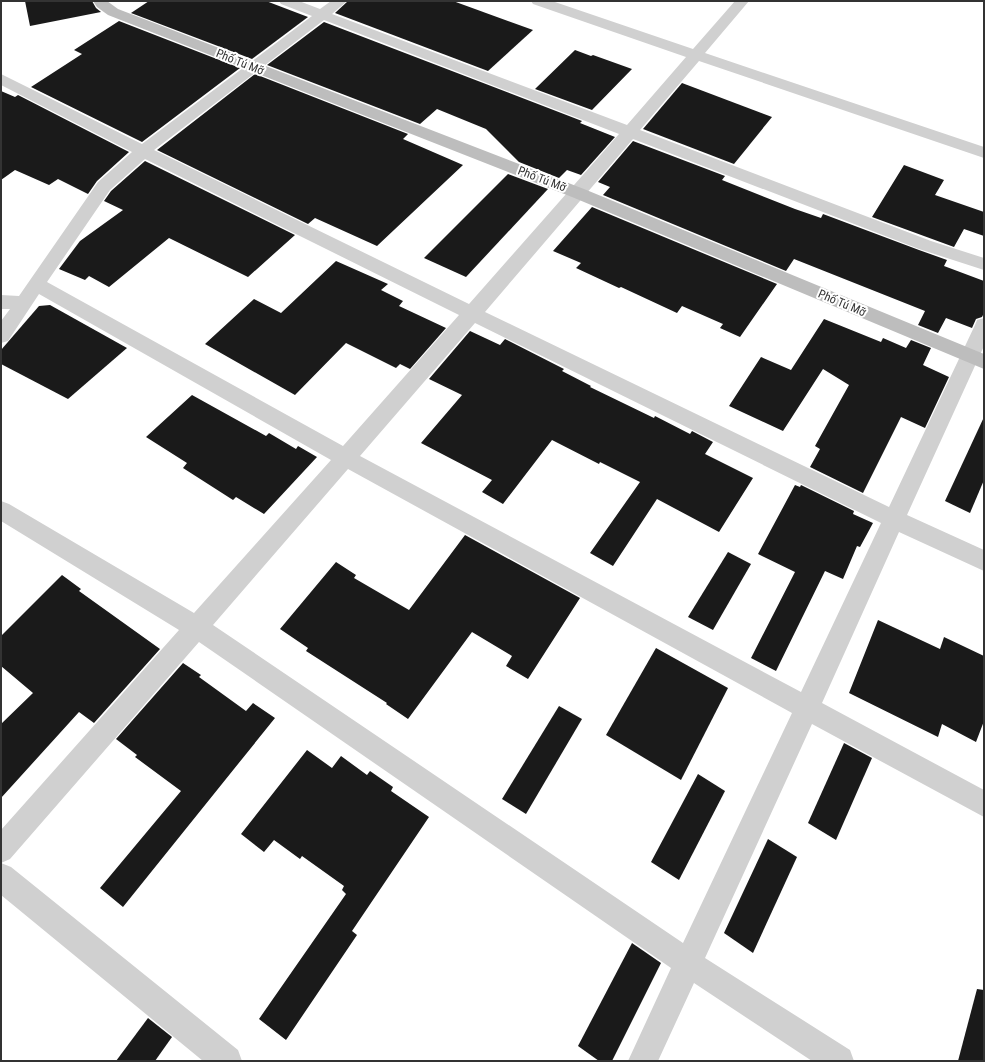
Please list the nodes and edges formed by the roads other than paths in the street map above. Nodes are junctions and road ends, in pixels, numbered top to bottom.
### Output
1 (100, 1) edge
2 (286, 1) edge
3 (340, 1) edge
4 (538, 1) edge
5 (742, 1) edge
6 (321, 15) junction
7 (695, 55) junction
8 (253, 67) junction
9 (1, 79) edge
10 (629, 132) junction
11 (142, 152) junction
12 (984, 153) edge
13 (578, 193) junction
14 (984, 264) edge
15 (36, 284) junction
16 (1, 302) edge
17 (24, 303) junction
18 (471, 313) junction
19 (984, 325) edge
20 (1, 336) edge
21 (977, 359) edge
22 (346, 458) junction
23 (1, 510) edge
24 (893, 520) junction
25 (984, 561) edge
26 (196, 627) junction
27 (806, 708) junction
28 (984, 804) edge
29 (1, 850) edge
30 (1, 876) edge
31 (688, 963) junction
32 (227, 1061) edge
33 (643, 1061) edge
34 (839, 1061) edge

1 - 8 main road, Phố Tú Mỡ
2 - 6 street
3 - 6 street
4 - 7 street
5 - 7 street
6 - 8 street
6 - 10 street
7 - 10 street
7 - 12 street
8 - 11 street
8 - 13 main road, Phố Tú Mỡ
9 - 11 street
10 - 13 street
10 - 14 street
11 - 15 street
11 - 18 street
13 - 18 street
13 - 21 main road, Phố Tú Mỡ
15 - 17 street
15 - 22 street
16 - 17 street
17 - 20 street
18 - 22 street
18 - 24 street
19 - 21 street
21 - 24 street
22 - 26 street
22 - 27 street
23 - 26 street
24 - 25 street
24 - 27 street
26 - 29 street
26 - 31 street
27 - 28 street
27 - 31 street
30 - 32 street
31 - 33 street
31 - 34 street

